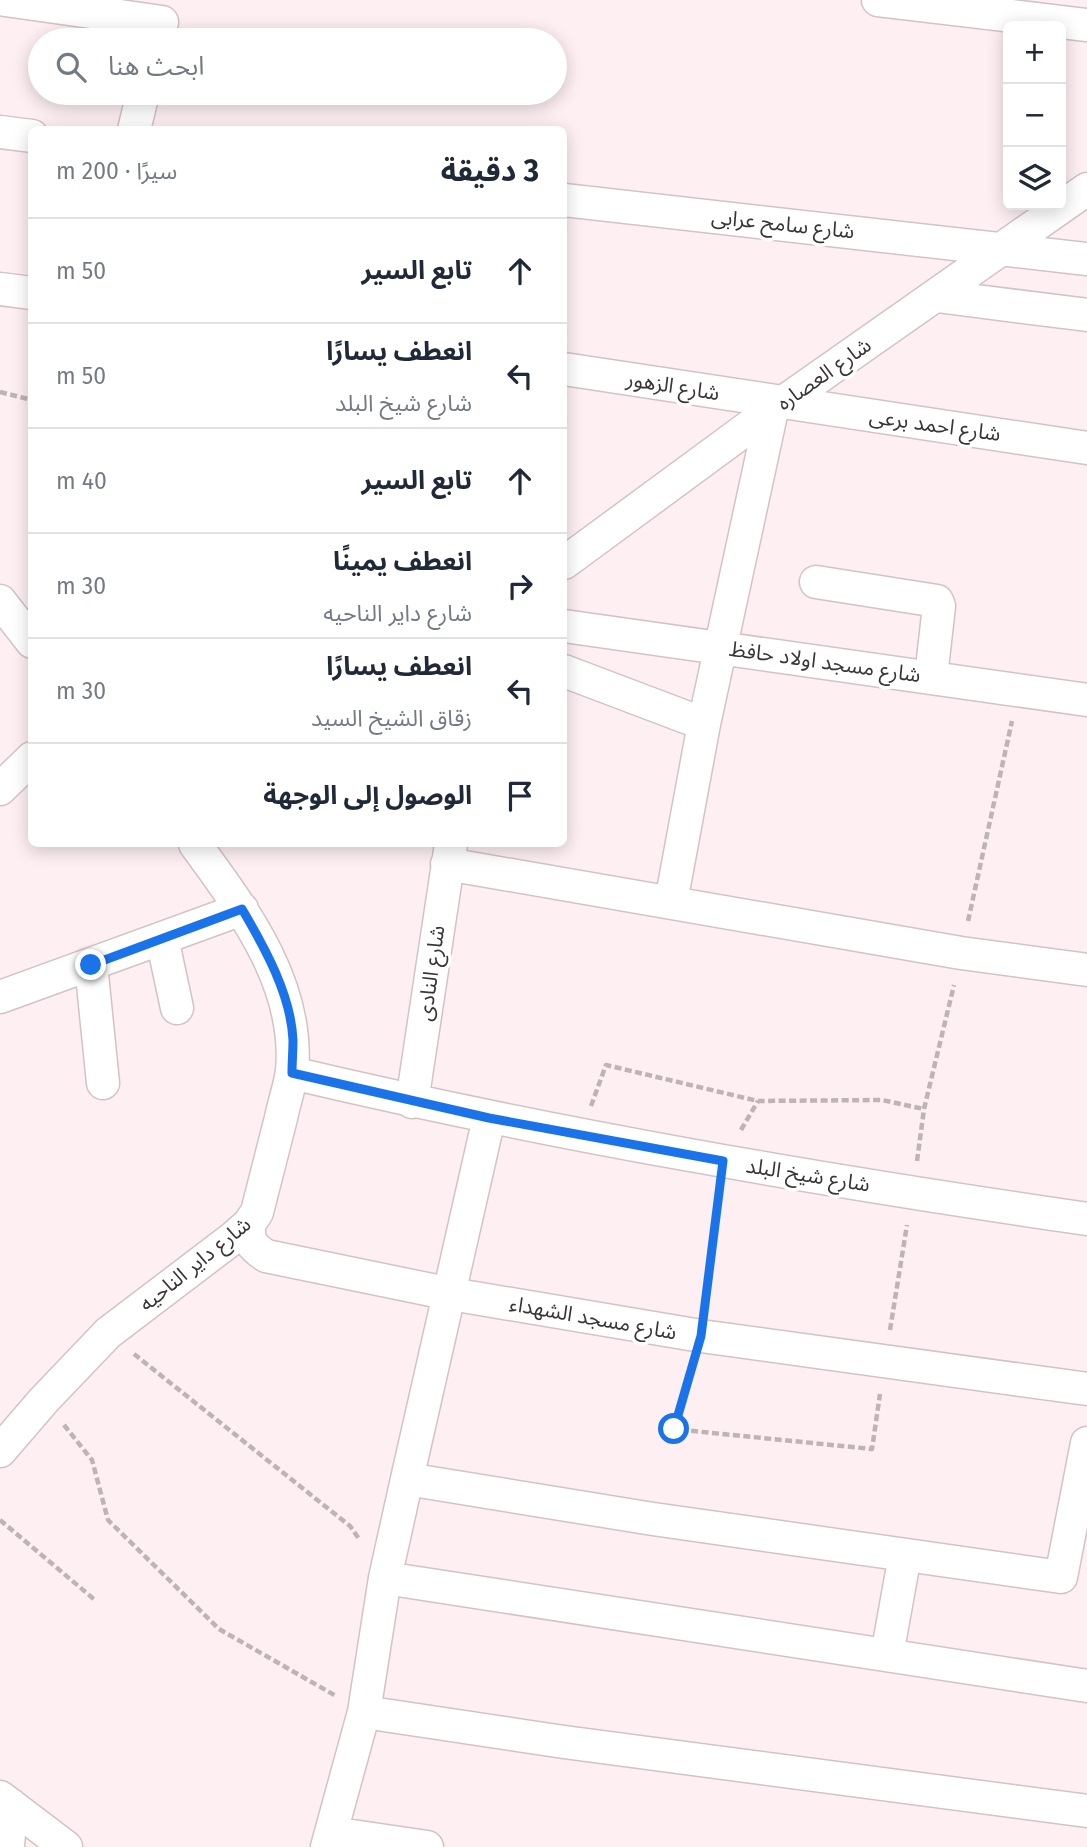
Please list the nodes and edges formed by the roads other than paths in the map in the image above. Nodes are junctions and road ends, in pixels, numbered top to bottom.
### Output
1 (5, 0) edge
2 (878, 0) edge
3 (162, 21) edge
4 (1087, 24) edge
5 (141, 105) edge
6 (135, 126) edge
7 (0, 132) edge
8 (28, 136) edge
9 (1087, 189) edge
10 (567, 200) edge
11 (1003, 248) junction
12 (1087, 259) edge
13 (0, 289) edge
14 (28, 292) edge
15 (937, 296) junction
16 (1087, 315) edge
17 (567, 370) edge
18 (777, 406) junction
19 (1087, 447) edge
20 (567, 561) edge
21 (816, 582) dead end
22 (0, 601) edge
23 (567, 626) edge
24 (19, 642) edge
25 (721, 647) junction
26 (567, 672) edge
27 (931, 677) junction
28 (1087, 700) edge
29 (704, 724) junction
30 (28, 762) edge
31 (0, 789) edge
32 (197, 847) edge
33 (449, 854) edge
34 (671, 902) junction
35 (242, 909) junction
36 (162, 937) junction
37 (91, 965) junction
38 (1087, 970) edge
39 (0, 997) edge
40 (177, 1008) dead end
41 (292, 1073) junction
42 (103, 1083) dead end
43 (412, 1102) junction
44 (489, 1118) junction
45 (1087, 1219) edge
46 (249, 1224) junction
47 (451, 1294) junction
48 (1087, 1389) edge
49 (1087, 1443) edge
50 (0, 1451) edge
51 (407, 1479) junction
52 (1082, 1488) edge
53 (905, 1555) junction
54 (385, 1578) junction
55 (1074, 1579) edge
56 (887, 1655) junction
57 (1087, 1686) edge
58 (364, 1712) junction
59 (5, 1801) edge
60 (1087, 1811) edge
61 (330, 1840) edge
62 (8, 1847) edge
63 (66, 1847) edge
64 (427, 1847) edge

1 - 3 street
2 - 4 street
5 - 6 street
7 - 8 street
9 - 11 street, شارع العصاره
10 - 11 street, شارع سامح عرابى
11 - 12 street, شارع سامح عرابى
11 - 15 street, شارع العصاره
13 - 14 street
15 - 16 street
15 - 18 street, شارع العصاره
17 - 18 street, شارع الزهور
18 - 19 street, شارع احمد برعى
18 - 20 street, شارع العصاره
18 - 25 street
21 - 27 street
22 - 24 street
23 - 25 street, شارع مسجد اولاد حافظ
25 - 27 street, شارع مسجد اولاد حافظ
25 - 29 street
26 - 29 street
27 - 28 street, شارع مسجد اولاد حافظ
29 - 34 street
30 - 31 street
32 - 35 street, شارع داير الناحيه
33 - 34 street
33 - 43 street, شارع النادى
34 - 38 street
35 - 36 street
35 - 41 street, شارع داير الناحيه
36 - 37 street
36 - 40 street
37 - 39 street
37 - 42 street
41 - 43 street, شارع شيخ البلد
41 - 46 street, شارع داير الناحيه
43 - 44 street, شارع شيخ البلد
44 - 45 street, شارع شيخ البلد
44 - 47 street
46 - 47 street, شارع مسجد الشهداء
46 - 50 street, شارع داير الناحيه
47 - 48 street, شارع مسجد الشهداء
47 - 51 street
49 - 52 street
51 - 53 street
51 - 54 street
52 - 55 street
53 - 55 street
53 - 56 street
54 - 56 street
54 - 58 street
56 - 57 street
58 - 60 street
58 - 61 street
59 - 62 street
59 - 63 street
61 - 64 street

